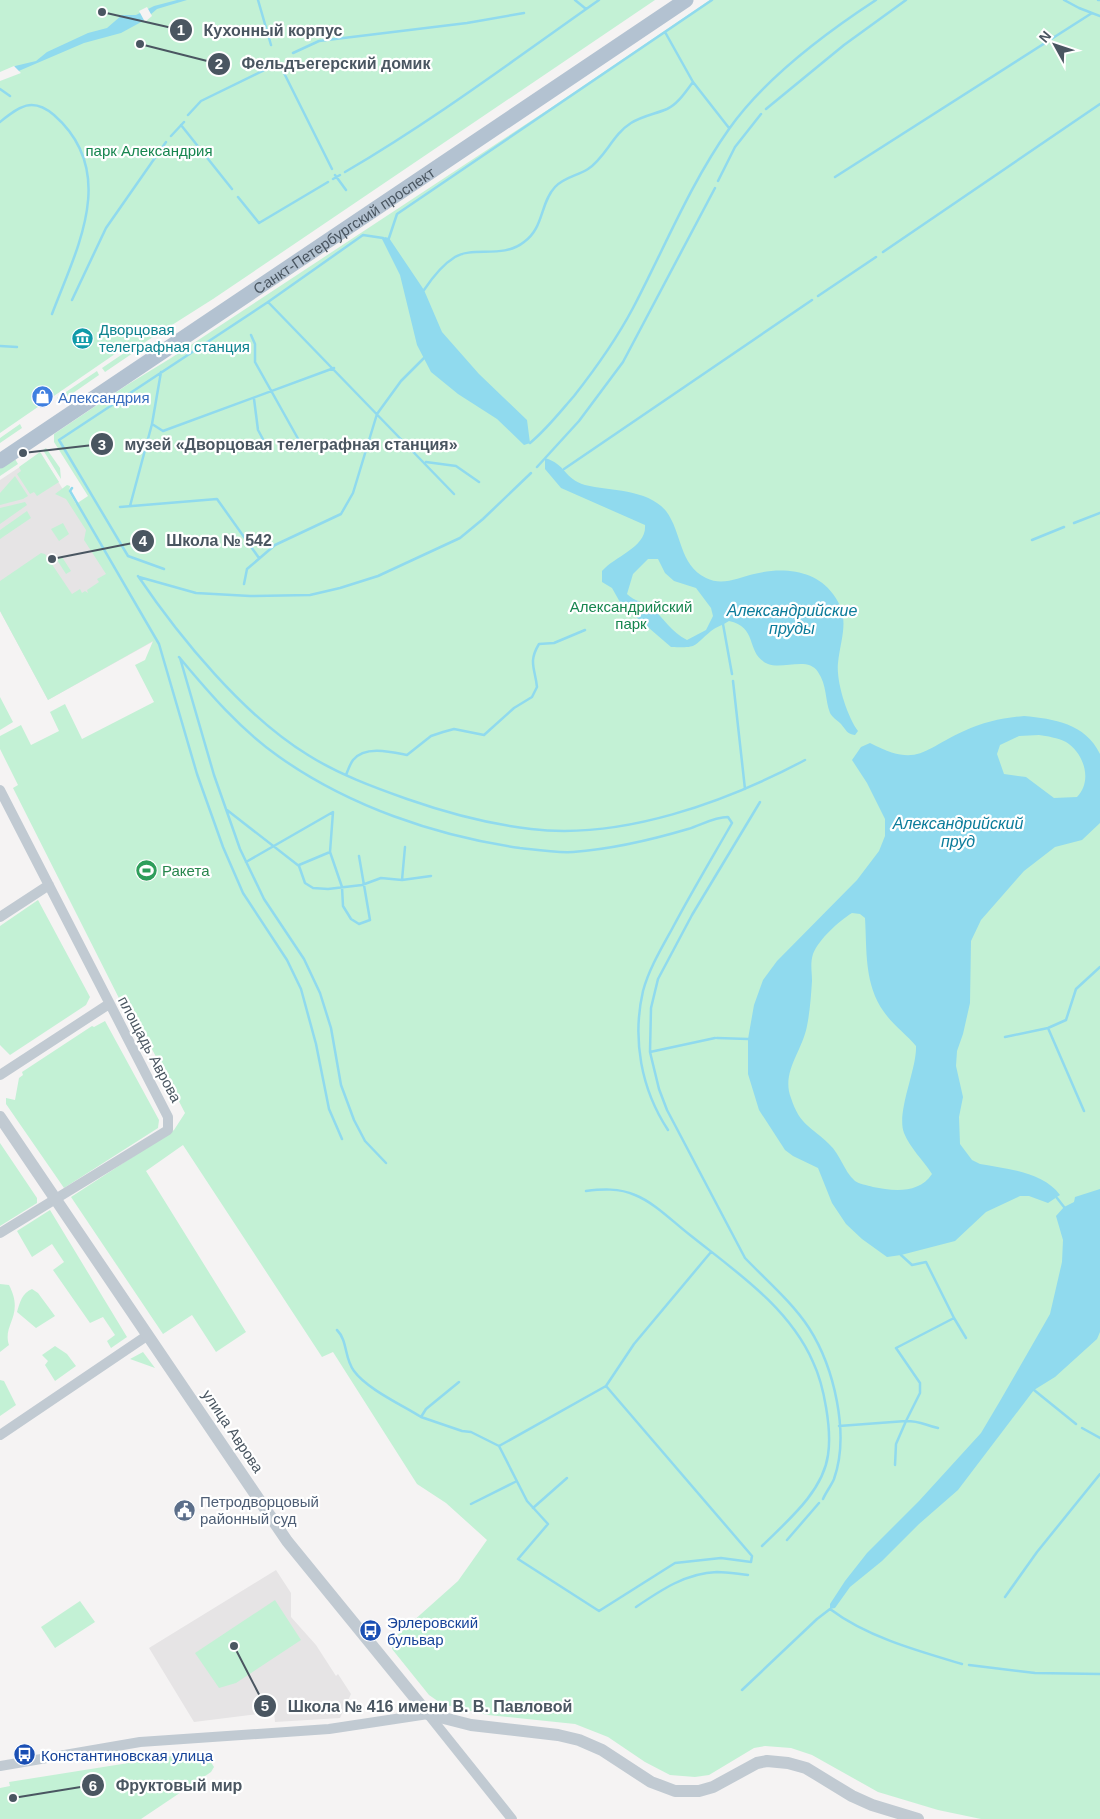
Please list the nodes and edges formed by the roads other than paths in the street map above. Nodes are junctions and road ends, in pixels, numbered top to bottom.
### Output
1 (669, 0) edge
2 (686, 0) edge
3 (0, 450) edge
4 (0, 461) edge
5 (0, 790) edge
6 (49, 885) junction
7 (0, 917) edge
8 (109, 1004) junction
9 (0, 1076) edge
10 (0, 1117) edge
11 (56, 1199) junction
12 (0, 1233) edge
13 (148, 1335) junction
14 (0, 1435) edge
15 (428, 1714) junction
16 (0, 1766) edge
17 (512, 1819) edge
18 (918, 1819) edge

1 - 3 main road, Санкт-Петербургский проспект
2 - 4 main road, Санкт-Петербургский проспект
5 - 6 street, площадь Аврова
6 - 7 street
6 - 8 street, площадь Аврова
8 - 9 street
8 - 11 street, площадь Аврова
10 - 11 street, улица Аврова
11 - 12 street, площадь Аврова
11 - 13 street, улица Аврова
13 - 14 street
13 - 15 street, улица Аврова
15 - 16 street
15 - 17 street
15 - 18 street

